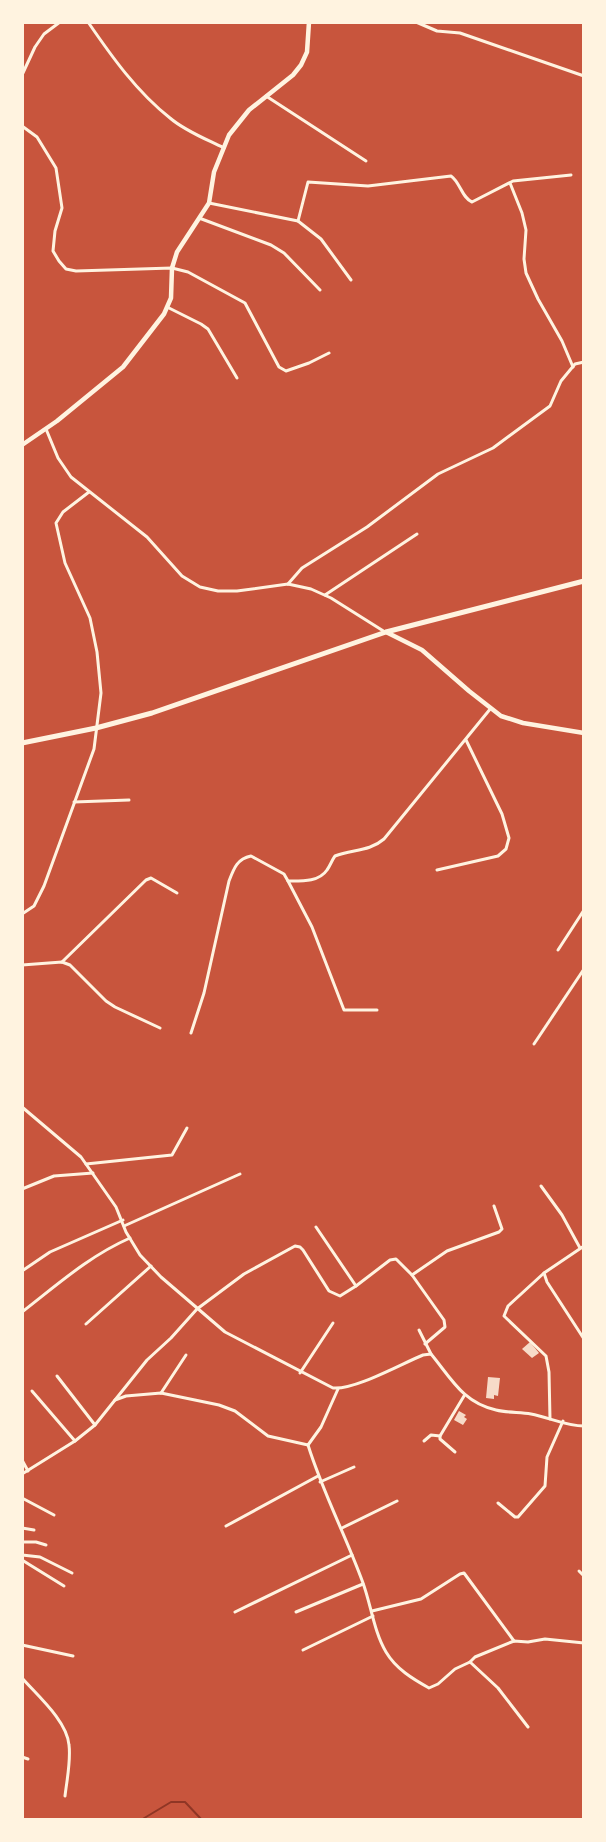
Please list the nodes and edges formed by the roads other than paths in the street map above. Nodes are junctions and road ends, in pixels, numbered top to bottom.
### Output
1 (60, 22) edge
2 (88, 22) edge
3 (309, 22) edge
4 (416, 22) edge
5 (22, 75) edge
6 (584, 76) edge
7 (266, 96) junction
8 (22, 126) edge
9 (224, 148) junction
10 (366, 160) dead end
11 (571, 175) dead end
12 (510, 182) junction
13 (209, 203) junction
14 (199, 218) junction
15 (298, 221) junction
16 (172, 268) junction
17 (352, 280) dead end
18 (320, 290) dead end
19 (167, 308) junction
20 (329, 353) dead end
21 (584, 362) edge
22 (573, 367) junction
23 (237, 378) dead end
24 (46, 428) junction
25 (22, 445) edge
26 (89, 492) junction
27 (418, 534) dead end
28 (584, 581) edge
29 (288, 584) junction
30 (325, 595) junction
31 (386, 632) junction
32 (491, 708) junction
33 (96, 728) junction
34 (584, 733) edge
35 (466, 740) junction
36 (22, 743) edge
37 (129, 800) dead end
38 (74, 802) junction
39 (437, 870) dead end
40 (288, 882) junction
41 (177, 893) dead end
42 (584, 910) edge
43 (22, 914) edge
44 (558, 950) dead end
45 (62, 962) junction
46 (22, 964) edge
47 (584, 969) edge
48 (377, 1010) dead end
49 (160, 1028) dead end
50 (192, 1033) dead end
51 (534, 1044) dead end
52 (22, 1107) edge
53 (187, 1128) dead end
54 (86, 1164) junction
55 (93, 1173) junction
56 (240, 1174) dead end
57 (541, 1186) dead end
58 (22, 1190) edge
59 (494, 1206) dead end
60 (122, 1220) junction
61 (124, 1226) junction
62 (316, 1226) dead end
63 (130, 1238) junction
64 (582, 1247) edge
65 (151, 1266) junction
66 (22, 1271) edge
67 (544, 1273) junction
68 (412, 1275) junction
69 (356, 1286) junction
70 (197, 1309) junction
71 (22, 1312) edge
72 (333, 1323) dead end
73 (86, 1324) dead end
74 (418, 1330) dead end
75 (584, 1339) edge
76 (425, 1344) junction
77 (431, 1354) junction
78 (186, 1355) dead end
79 (300, 1373) junction
80 (57, 1376) dead end
81 (338, 1389) junction
82 (32, 1391) dead end
83 (161, 1393) junction
84 (464, 1396) junction
85 (115, 1400) junction
86 (550, 1419) junction
87 (563, 1422) junction
88 (96, 1425) junction
89 (584, 1426) edge
90 (440, 1436) junction
91 (424, 1441) dead end
92 (75, 1442) junction
93 (308, 1446) junction
94 (455, 1452) dead end
95 (22, 1460) edge
96 (354, 1467) dead end
97 (28, 1471) junction
98 (22, 1474) edge
99 (318, 1476) junction
100 (320, 1482) junction
101 (22, 1498) edge
102 (397, 1501) dead end
103 (498, 1503) dead end
104 (54, 1515) dead end
105 (226, 1526) dead end
106 (22, 1528) edge
107 (342, 1528) junction
108 (34, 1530) dead end
109 (22, 1542) edge
110 (46, 1545) dead end
111 (352, 1555) junction
112 (22, 1556) edge
113 (22, 1560) edge
114 (579, 1571) dead end
115 (72, 1573) dead end
116 (584, 1576) edge
117 (363, 1584) junction
118 (64, 1586) dead end
119 (235, 1612) dead end
120 (296, 1612) dead end
121 (372, 1614) junction
122 (514, 1641) junction
123 (584, 1642) edge
124 (22, 1645) edge
125 (303, 1650) dead end
126 (73, 1656) dead end
127 (470, 1662) junction
128 (22, 1678) edge
129 (528, 1727) dead end
130 (22, 1756) edge
131 (28, 1759) dead end
132 (65, 1796) dead end

1 - 5 street
2 - 9 street
3 - 7 street
4 - 6 street
7 - 9 street
7 - 10 street
8 - 16 street
9 - 13 street
11 - 12 street
12 - 15 street
12 - 22 street
13 - 14 street
13 - 15 street
14 - 16 street
14 - 18 street
15 - 17 street
16 - 19 street
16 - 20 street
19 - 23 street
19 - 24 street
21 - 22 street
22 - 29 street
24 - 25 street
24 - 26 street
26 - 29 street
26 - 33 street
27 - 30 street
28 - 31 main road
29 - 30 street
30 - 31 street
31 - 32 street
31 - 33 main road
32 - 34 street
32 - 35 street
33 - 36 main road
33 - 38 street
35 - 39 street
35 - 40 street
37 - 38 street
38 - 43 street
40 - 48 street
40 - 50 street
41 - 45 street
42 - 44 street
45 - 46 street
45 - 49 street
47 - 51 street
52 - 54 street
53 - 54 street
54 - 55 street
55 - 58 street
55 - 60 street
56 - 61 street
57 - 64 street
59 - 68 street
60 - 61 street
60 - 66 street
61 - 63 street
62 - 69 street
63 - 65 street
63 - 71 street
64 - 67 street
65 - 70 street
65 - 73 street
67 - 75 street
67 - 86 street
68 - 69 street
68 - 76 street
69 - 70 street
70 - 79 street
70 - 85 street
72 - 79 street
74 - 76 street
76 - 77 street
77 - 81 street
77 - 84 street
78 - 83 street
79 - 81 street
80 - 88 street
81 - 93 street
82 - 92 street
83 - 85 street
83 - 93 street
84 - 86 street
84 - 90 street
85 - 88 street
86 - 87 street
87 - 89 street
87 - 103 street
88 - 92 street
90 - 91 street
90 - 94 street
92 - 97 street
93 - 99 street
95 - 97 street
96 - 100 street
97 - 98 street
99 - 100 street
99 - 105 street
100 - 107 street
101 - 104 street
102 - 107 street
106 - 108 street
107 - 111 street
109 - 110 street
111 - 117 street
111 - 119 street
112 - 115 street
113 - 118 street
114 - 116 street
117 - 120 street
117 - 121 street
121 - 122 street
121 - 125 street
121 - 127 street
122 - 123 street
122 - 127 street
124 - 126 street
127 - 129 street
128 - 132 street
130 - 131 street

